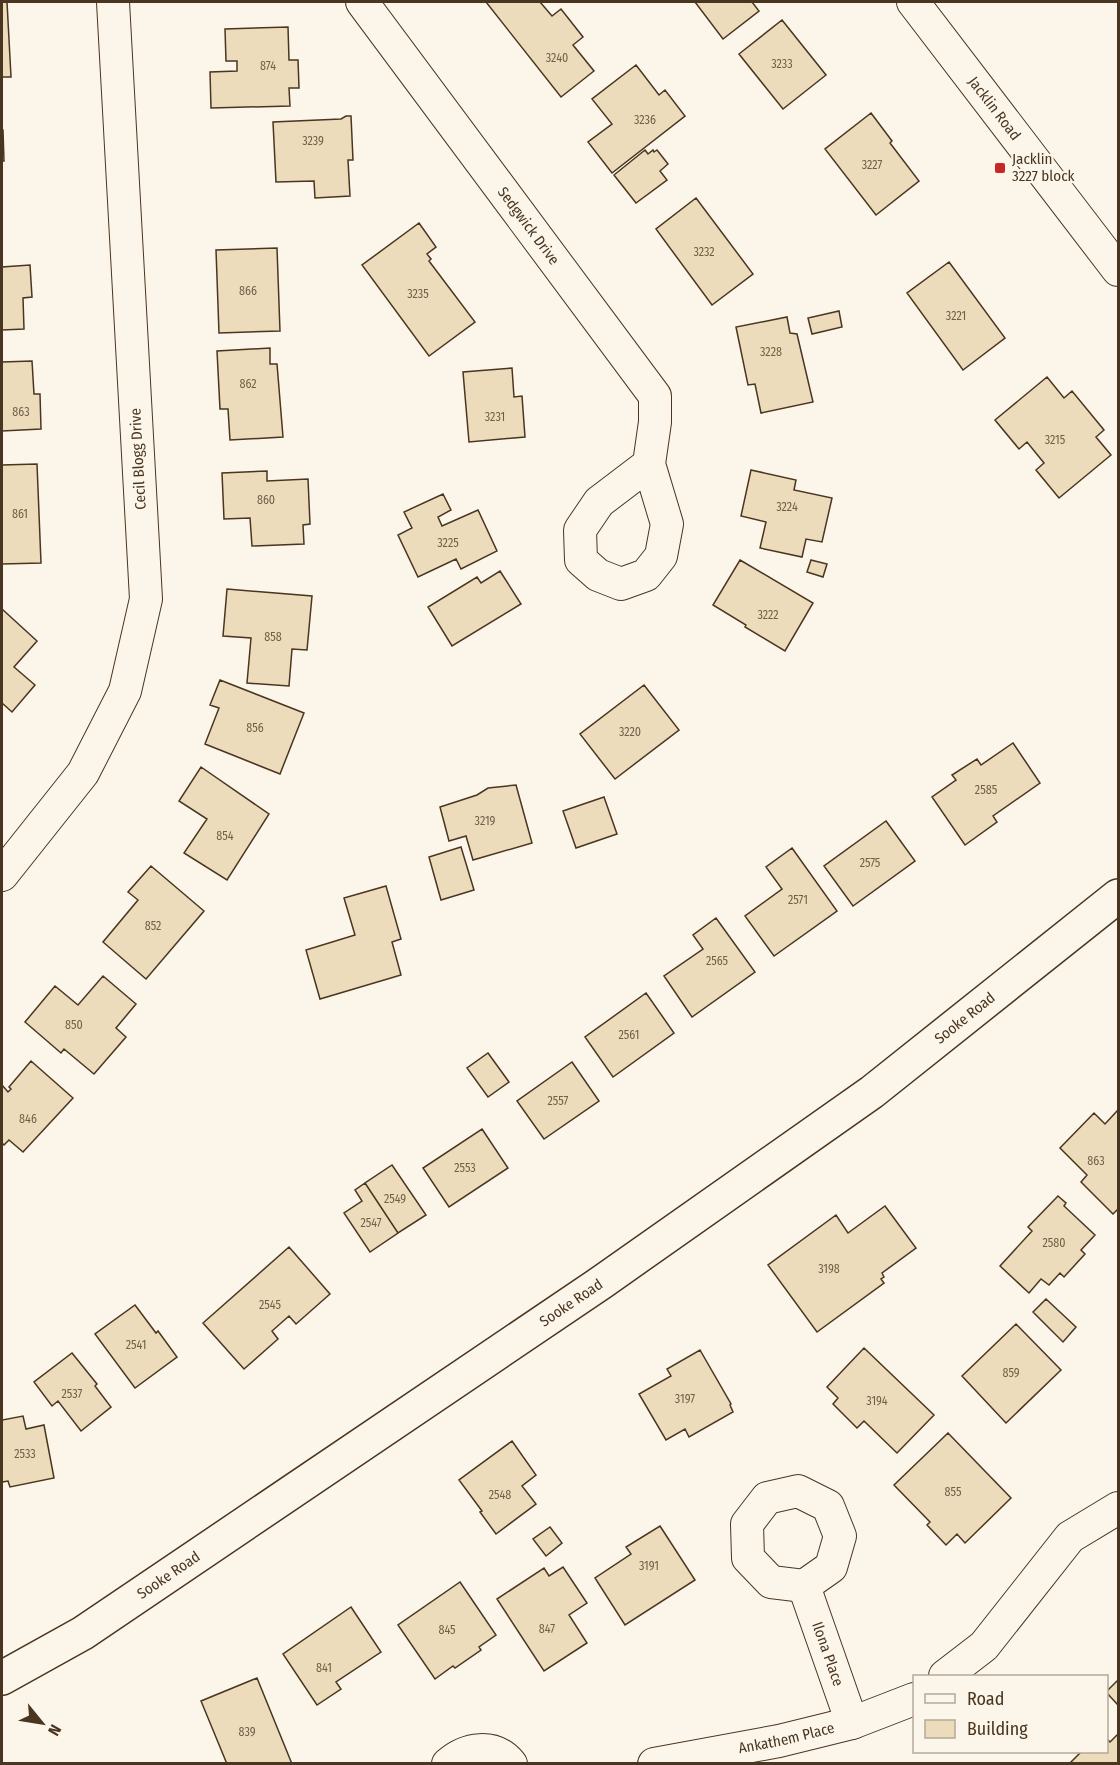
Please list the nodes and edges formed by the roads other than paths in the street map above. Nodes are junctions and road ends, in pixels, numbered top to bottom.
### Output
1 (113, 2) edge
2 (362, 2) edge
3 (913, 2) edge
4 (1119, 270) edge
5 (649, 464) dead end
6 (2, 875) edge
7 (1119, 896) edge
8 (1119, 1508) edge
9 (804, 1586) dead end
10 (948, 1675) edge
11 (2, 1678) edge
12 (913, 1700) edge
13 (852, 1723) junction
14 (448, 1764) edge
15 (511, 1764) edge
16 (654, 1764) edge

1 - 6 street, Cecil Blogg Drive
2 - 5 street, Sedgwick Drive
3 - 4 street, Jacklin Road
7 - 11 main road, Sooke Road
8 - 10 street
9 - 13 street, Ilona Place
12 - 13 street, Ankathem Place
13 - 16 street, Ankathem Place
14 - 15 street

